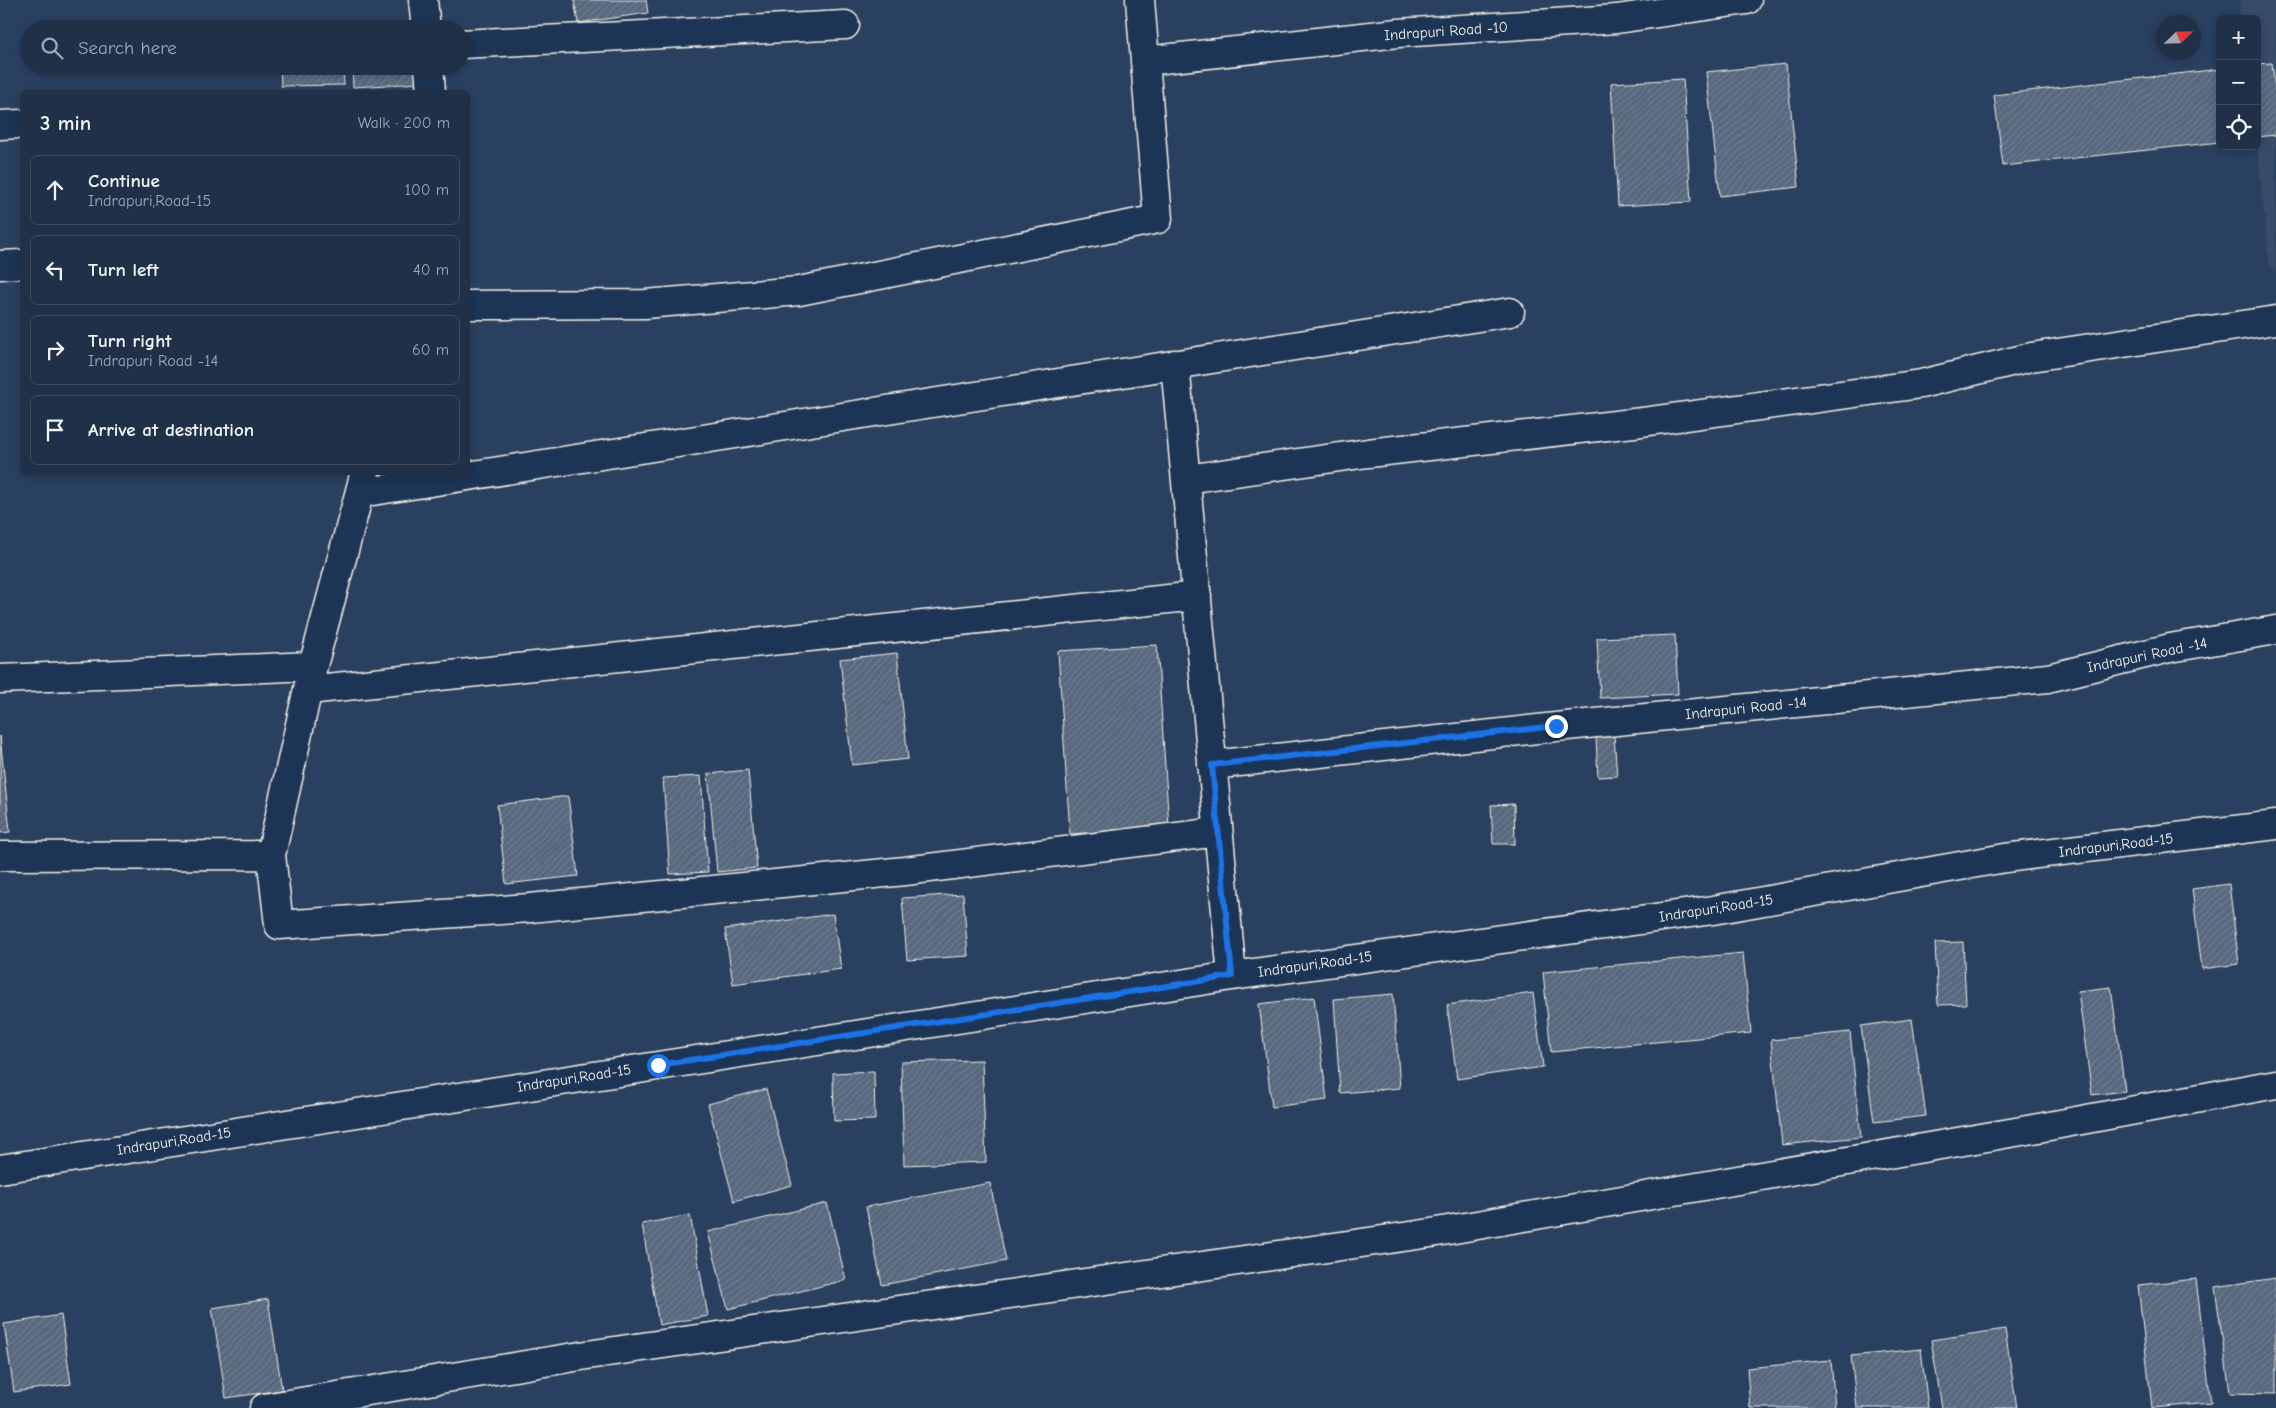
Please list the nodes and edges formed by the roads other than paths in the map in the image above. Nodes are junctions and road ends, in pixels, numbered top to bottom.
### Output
1 (423, 0) edge
2 (1140, 0) edge
3 (1747, 0) edge
4 (425, 20) edge
5 (844, 25) dead end
6 (470, 44) edge
7 (1145, 61) junction
8 (430, 75) edge
9 (431, 90) edge
10 (20, 124) edge
11 (0, 125) edge
12 (20, 264) edge
13 (0, 265) edge
14 (470, 305) edge
15 (1510, 312) dead end
16 (2276, 320) edge
17 (1175, 364) junction
18 (470, 467) edge
19 (417, 475) edge
20 (1186, 479) junction
21 (362, 483) edge
22 (1197, 596) junction
23 (2276, 630) edge
24 (311, 678) junction
25 (0, 679) edge
26 (1212, 765) junction
27 (2276, 826) edge
28 (1218, 832) junction
29 (270, 855) junction
30 (0, 856) edge
31 (1232, 976) junction
32 (2276, 1084) edge
33 (0, 1169) edge
34 (264, 1408) edge

1 - 4 street
2 - 7 street
3 - 7 street, Indrapuri Road -10
5 - 6 street
7 - 14 street
8 - 9 street
10 - 11 street
12 - 13 street
15 - 17 street
16 - 20 street
17 - 18 street
17 - 20 street
19 - 21 street
20 - 22 street
21 - 24 street
22 - 24 street
22 - 26 street
23 - 26 street, Indrapuri Road -14
24 - 25 street
24 - 29 street
26 - 28 street
27 - 31 street, Indrapuri,Road-15
28 - 29 street
28 - 31 street
29 - 30 street
31 - 33 street, Indrapuri,Road-15
32 - 34 street

